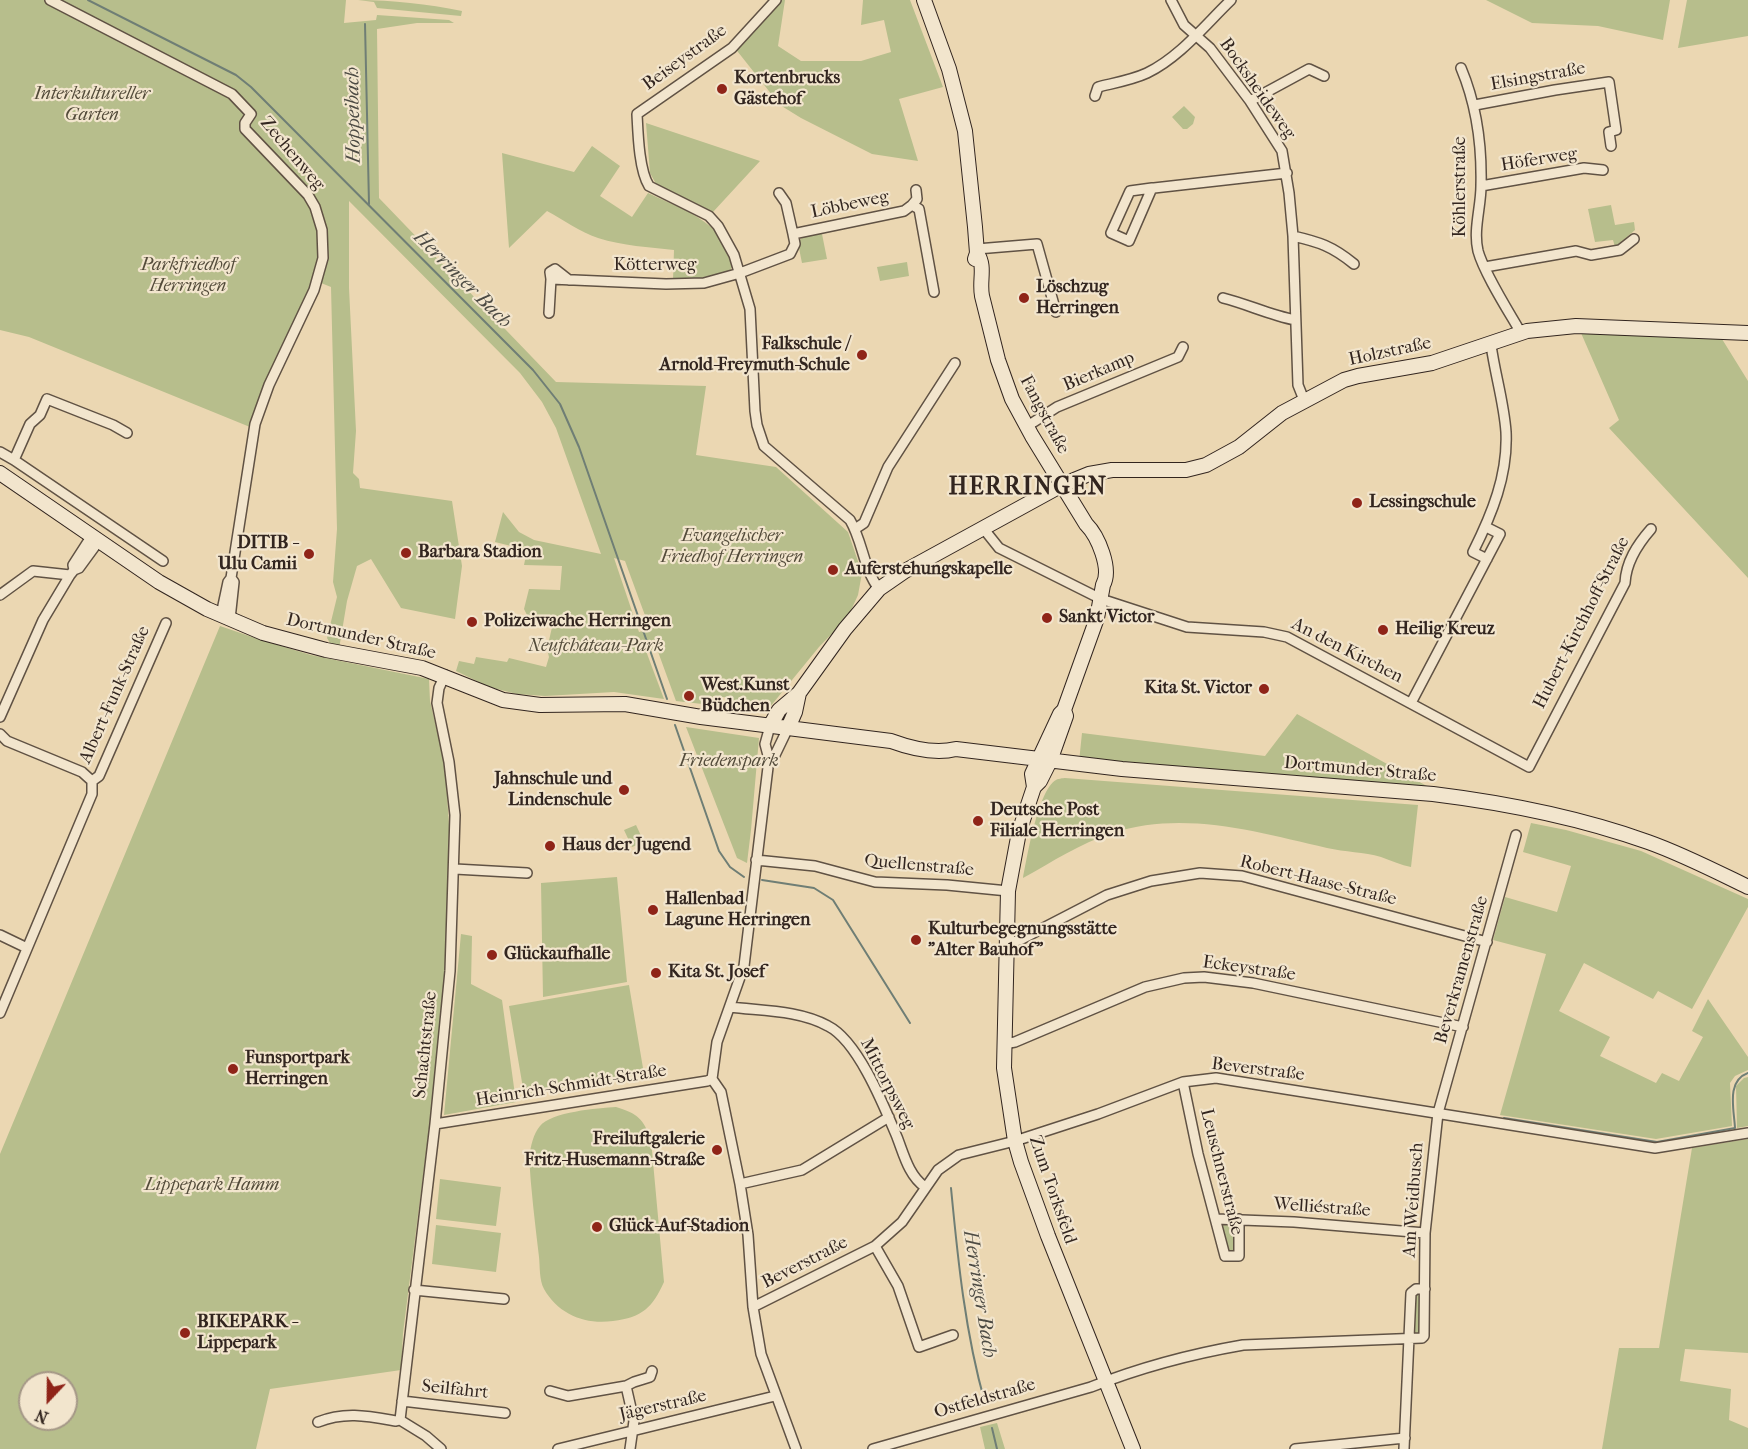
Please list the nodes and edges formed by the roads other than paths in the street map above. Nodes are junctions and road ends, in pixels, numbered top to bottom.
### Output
1 (50, 0) edge
2 (776, 0) edge
3 (924, 0) edge
4 (1171, 0) edge
5 (1231, 0) edge
6 (1197, 35) junction
7 (1461, 68) dead end
8 (1324, 76) dead end
9 (1095, 96) dead end
10 (1250, 101) junction
11 (1475, 105) junction
12 (1611, 146) dead end
13 (1603, 170) dead end
14 (1287, 173) junction
15 (1481, 186) junction
16 (1152, 188) junction
17 (916, 190) dead end
18 (779, 193) dead end
19 (912, 205) junction
20 (793, 234) junction
21 (1293, 236) junction
22 (1634, 239) dead end
23 (977, 251) junction
24 (1354, 264) dead end
25 (1485, 267) junction
26 (740, 273) junction
27 (934, 292) dead end
28 (1223, 298) dead end
29 (1056, 312) dead end
30 (549, 313) dead end
31 (1295, 320) junction
32 (1521, 333) junction
33 (1748, 333) edge
34 (1491, 345) junction
35 (1183, 347) dead end
36 (955, 363) dead end
37 (1304, 400) junction
38 (1026, 427) junction
39 (127, 433) dead end
40 (0, 453) edge
41 (14, 460) junction
42 (0, 472) edge
43 (1062, 485) junction
44 (1486, 526) junction
45 (982, 528) junction
46 (855, 529) junction
47 (1651, 529) dead end
48 (94, 539) junction
49 (132, 540) junction
50 (121, 558) junction
51 (1487, 560) junction
52 (163, 561) dead end
53 (72, 573) junction
54 (879, 589) junction
55 (2, 590) edge
56 (1102, 592) junction
57 (225, 617) junction
58 (166, 623) dead end
59 (444, 675) junction
60 (799, 693) junction
61 (1411, 703) junction
62 (0, 717) edge
63 (770, 726) junction
64 (788, 728) junction
65 (0, 734) edge
66 (769, 759) junction
67 (1044, 760) junction
68 (1529, 766) joint
69 (92, 781) junction
70 (1516, 835) dead end
71 (756, 860) junction
72 (455, 869) junction
73 (527, 873) dead end
74 (1748, 887) edge
75 (1008, 891) junction
76 (0, 935) edge
77 (1487, 942) junction
78 (1008, 943) junction
79 (27, 948) junction
80 (730, 1007) junction
81 (0, 1013) edge
82 (1463, 1027) junction
83 (1004, 1044) junction
84 (712, 1079) junction
85 (1183, 1082) junction
86 (1438, 1113) junction
87 (888, 1117) junction
88 (435, 1124) junction
89 (1748, 1133) edge
90 (1015, 1141) junction
91 (740, 1184) junction
92 (925, 1187) junction
93 (1216, 1219) junction
94 (1239, 1219) junction
95 (1425, 1233) junction
96 (875, 1246) junction
97 (1425, 1288) junction
98 (414, 1290) junction
99 (504, 1299) dead end
100 (753, 1307) junction
101 (952, 1335) dead end
102 (1411, 1338) junction
103 (652, 1371) dead end
104 (1106, 1381) junction
105 (626, 1386) junction
106 (550, 1391) dead end
107 (775, 1396) junction
108 (402, 1401) junction
109 (504, 1413) dead end
110 (400, 1420) junction
111 (318, 1422) dead end
112 (634, 1430) junction
113 (1405, 1438) junction
114 (898, 1445) edge
115 (441, 1449) edge
116 (558, 1449) edge
117 (630, 1449) edge
118 (796, 1449) edge
119 (873, 1449) edge
120 (1133, 1449) edge
121 (1295, 1449) edge
122 (1404, 1449) edge

1 - 57 street, Zechenweg
2 - 26 street, Beiseystraße
3 - 23 main road, Fangstraße
4 - 6 street, Bocksheideweg
5 - 6 street
6 - 9 street
6 - 10 street, Bocksheideweg
7 - 11 street, Köhlerstraße
8 - 10 street
10 - 14 street, Bocksheideweg
11 - 12 street, Elsingstraße
11 - 15 street, Köhlerstraße
13 - 15 street, Höferweg
14 - 16 street
14 - 21 street, Bocksheideweg
15 - 25 street, Köhlerstraße
16 - 16 street
17 - 19 street, Löbbeweg
18 - 20 street, Löbbeweg
19 - 20 street, Löbbeweg
19 - 27 street, Löbbeweg
20 - 26 street, Löbbeweg
21 - 24 street
21 - 31 street, Bocksheideweg
22 - 25 street
23 - 29 street
23 - 38 main road, Fangstraße
25 - 32 street, Köhlerstraße
26 - 30 street, Kötterweg
26 - 46 street
28 - 31 street
31 - 37 street, Bocksheideweg
32 - 33 main road, Holzstraße
32 - 34 main road, Holzstraße
34 - 37 main road, Holzstraße
34 - 44 street
35 - 38 street, Bierkamp
36 - 46 street
37 - 43 main road, Holzstraße
38 - 43 main road, Fangstraße
39 - 41 street
40 - 41 street
41 - 49 street
42 - 48 main road, Dortmunder Straße
43 - 45 main road, Holzstraße
43 - 56 main road, Fangstraße
44 - 51 street
44 - 51 street
45 - 54 main road, Holzstraße
45 - 56 street, An den Kirchen
46 - 54 street
47 - 68 street, Hubert-Kirchhoff-Straße
48 - 50 main road, Dortmunder Straße
48 - 53 street
49 - 50 street
49 - 52 street
50 - 57 main road, Dortmunder Straße
51 - 61 street
53 - 55 street
53 - 62 street
54 - 60 main road, Holzstraße
56 - 61 street, An den Kirchen
56 - 67 main road, Fangstraße
57 - 59 main road, Dortmunder Straße
58 - 69 street, Albert-Funk-Straße
59 - 63 main road, Dortmunder Straße
59 - 72 street, Schachtstraße
60 - 63 main road
60 - 64 main road
61 - 68 street, An den Kirchen
63 - 64 main road, Dortmunder Straße
63 - 66 street
64 - 66 street
64 - 67 main road, Dortmunder Straße
65 - 69 street
66 - 71 street
67 - 74 main road, Dortmunder Straße
67 - 75 main road, Zum Torksfeld
69 - 79 street, Albert-Funk-Straße
70 - 77 street, Beverkramenstraße
71 - 75 street, Quellenstraße
71 - 80 street
72 - 73 street
72 - 88 street, Schachtstraße
75 - 78 main road, Zum Torksfeld
76 - 79 street
77 - 78 street, Robert-Haase-Straße
77 - 82 street, Beverkramenstraße
78 - 83 main road, Zum Torksfeld
79 - 81 street, Albert-Funk-Straße
80 - 84 street
80 - 87 street, Mittorpsweg
82 - 83 street, Eckeystraße
82 - 86 street, Beverkramenstraße
83 - 90 main road, Zum Torksfeld
84 - 88 street, Heinrich-Schmidt-Straße
84 - 91 street
85 - 86 street, Beverstraße
85 - 90 street, Beverstraße
85 - 93 street, Leuschnerstraße
86 - 89 street, Beverstraße
86 - 95 street, Am Weidbusch
87 - 91 street
87 - 92 street, Mittorpsweg
88 - 98 street, Schachtstraße
90 - 92 street, Beverstraße
90 - 104 main road, Zum Torksfeld
91 - 100 street
92 - 96 street, Beverstraße
93 - 94 street, Welliéstraße
93 - 94 street, Leuschnerstraße
94 - 95 street, Welliéstraße
95 - 97 street, Am Weidbusch
96 - 100 street, Beverstraße
96 - 101 street
97 - 102 street
97 - 102 street, Am Weidbusch
98 - 99 street
98 - 108 street, Schachtstraße
100 - 107 street
102 - 104 street, Ostfeldstraße
102 - 113 street
103 - 105 street
104 - 114 street, Ostfeldstraße
104 - 120 main road, Zum Torksfeld
105 - 106 street
105 - 112 street
107 - 112 street, Jägerstraße
107 - 118 street
108 - 109 street, Seilfahrt
108 - 110 street, Schachtstraße
110 - 111 street
110 - 115 street
112 - 116 street, Jägerstraße
112 - 117 street
113 - 121 street
113 - 122 street
114 - 119 street, Ostfeldstraße

